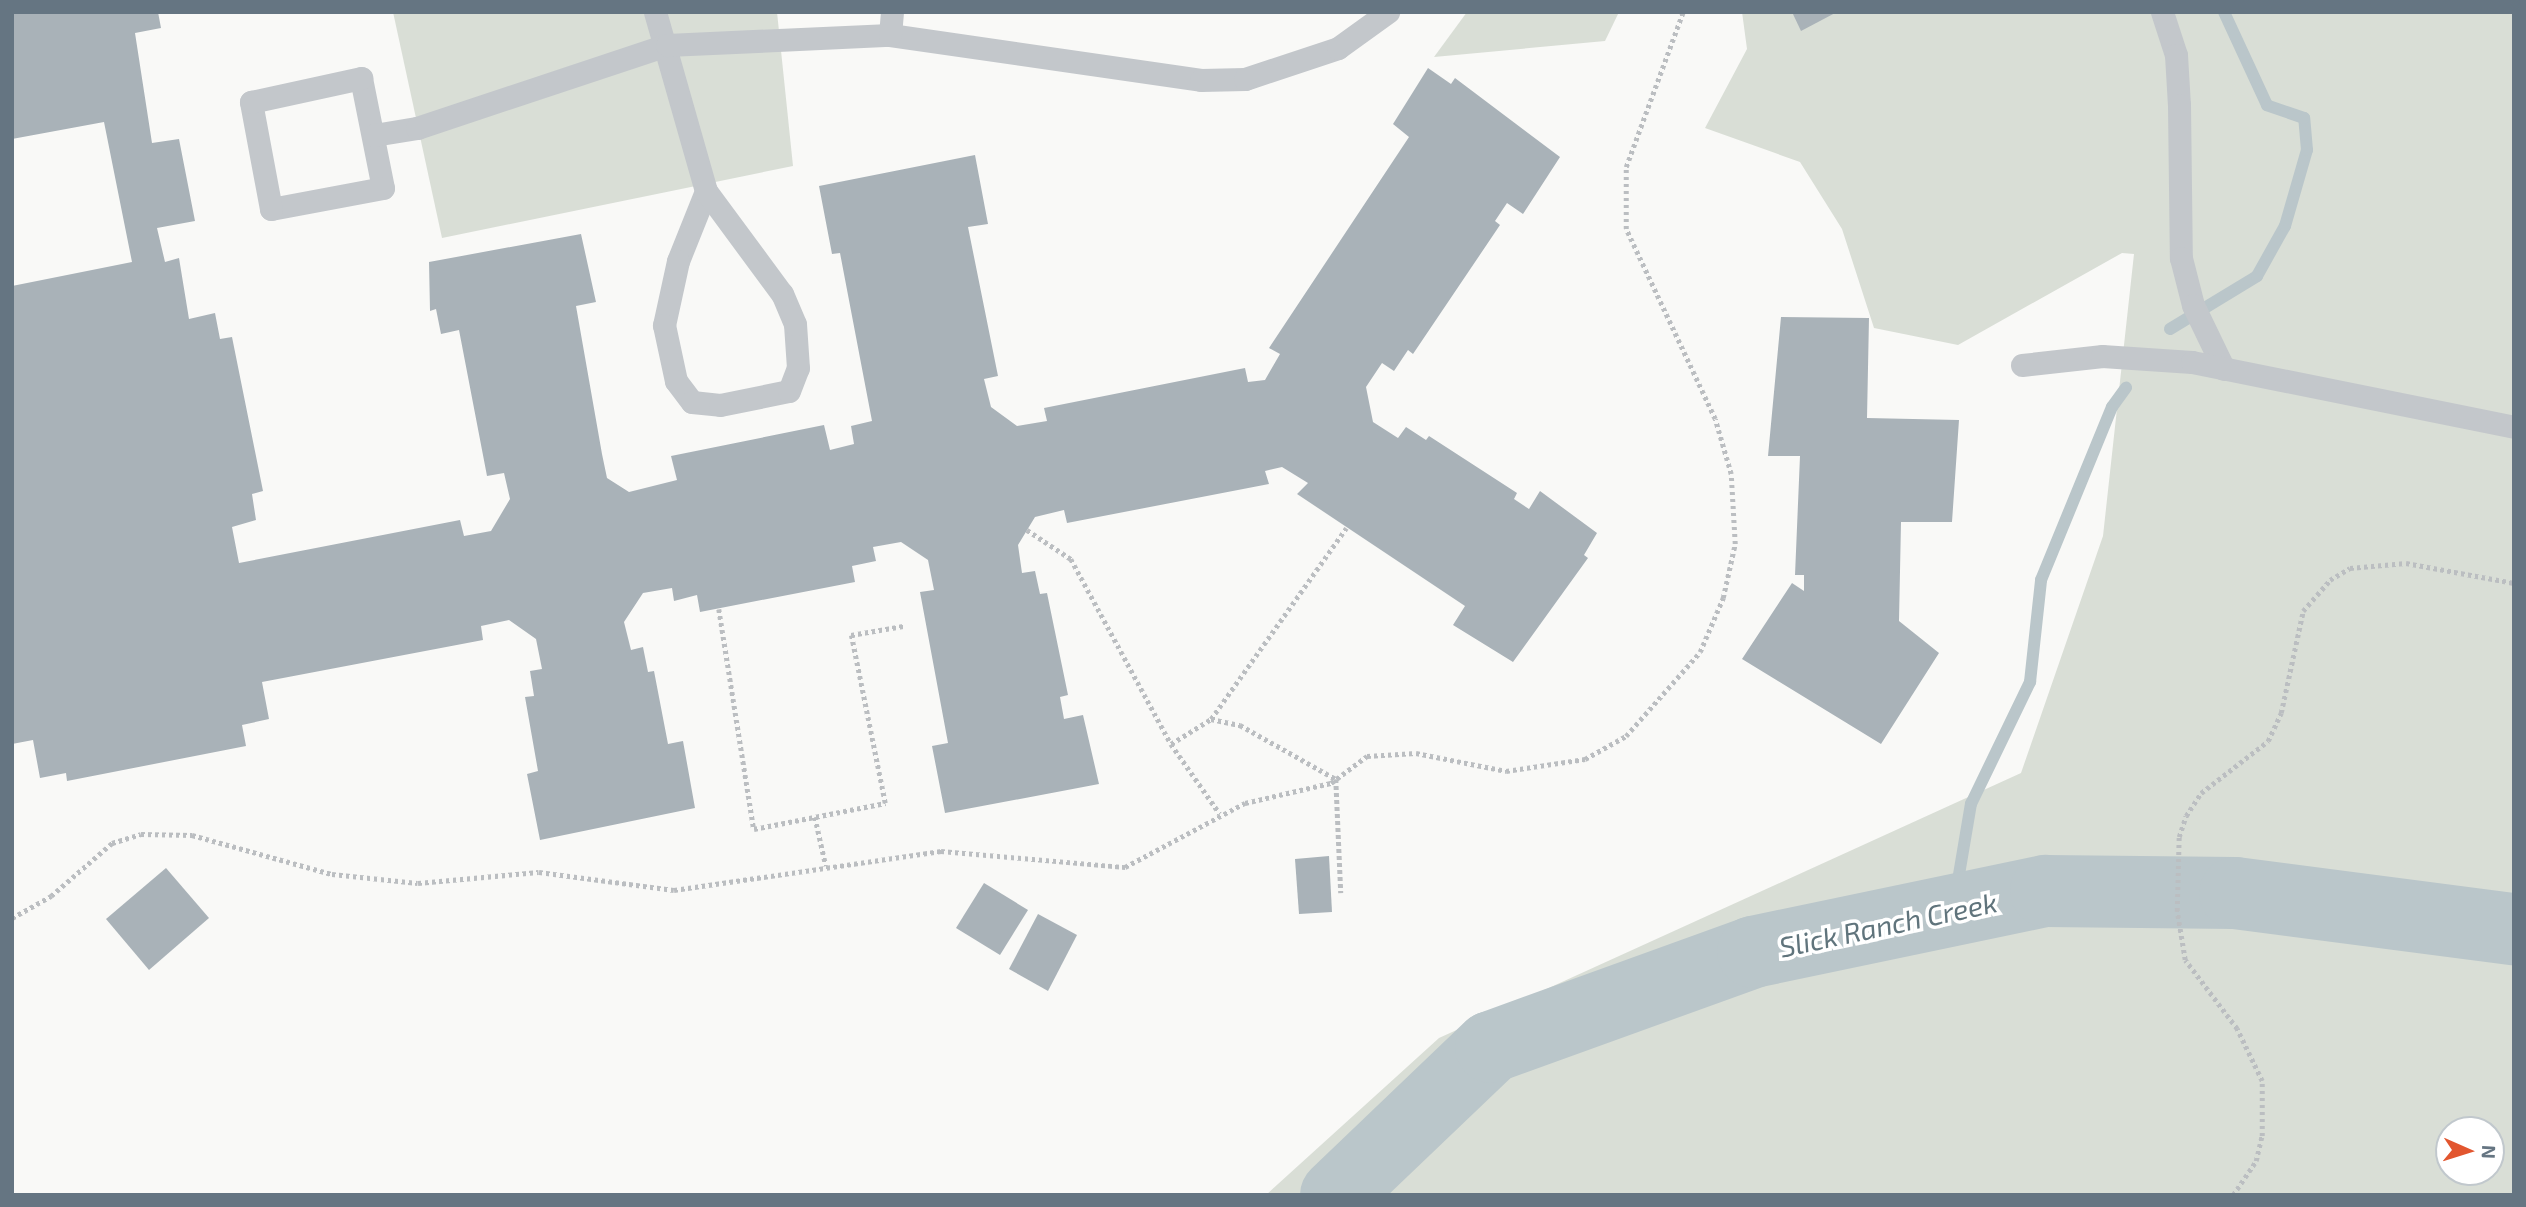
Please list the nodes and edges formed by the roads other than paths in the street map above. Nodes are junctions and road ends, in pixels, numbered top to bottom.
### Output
1 (655, 12) edge
2 (1388, 12) edge
3 (2162, 12) edge
4 (891, 23) edge
5 (667, 45) junction
6 (374, 135) junction
7 (706, 191) junction
8 (2022, 365) dead end
9 (2224, 369) junction
10 (2514, 427) edge

1 - 5 lane
2 - 4 lane
3 - 9 lane
4 - 5 lane
5 - 6 lane
5 - 7 lane
6 - 6 lane
7 - 7 lane
8 - 9 lane
9 - 10 lane

